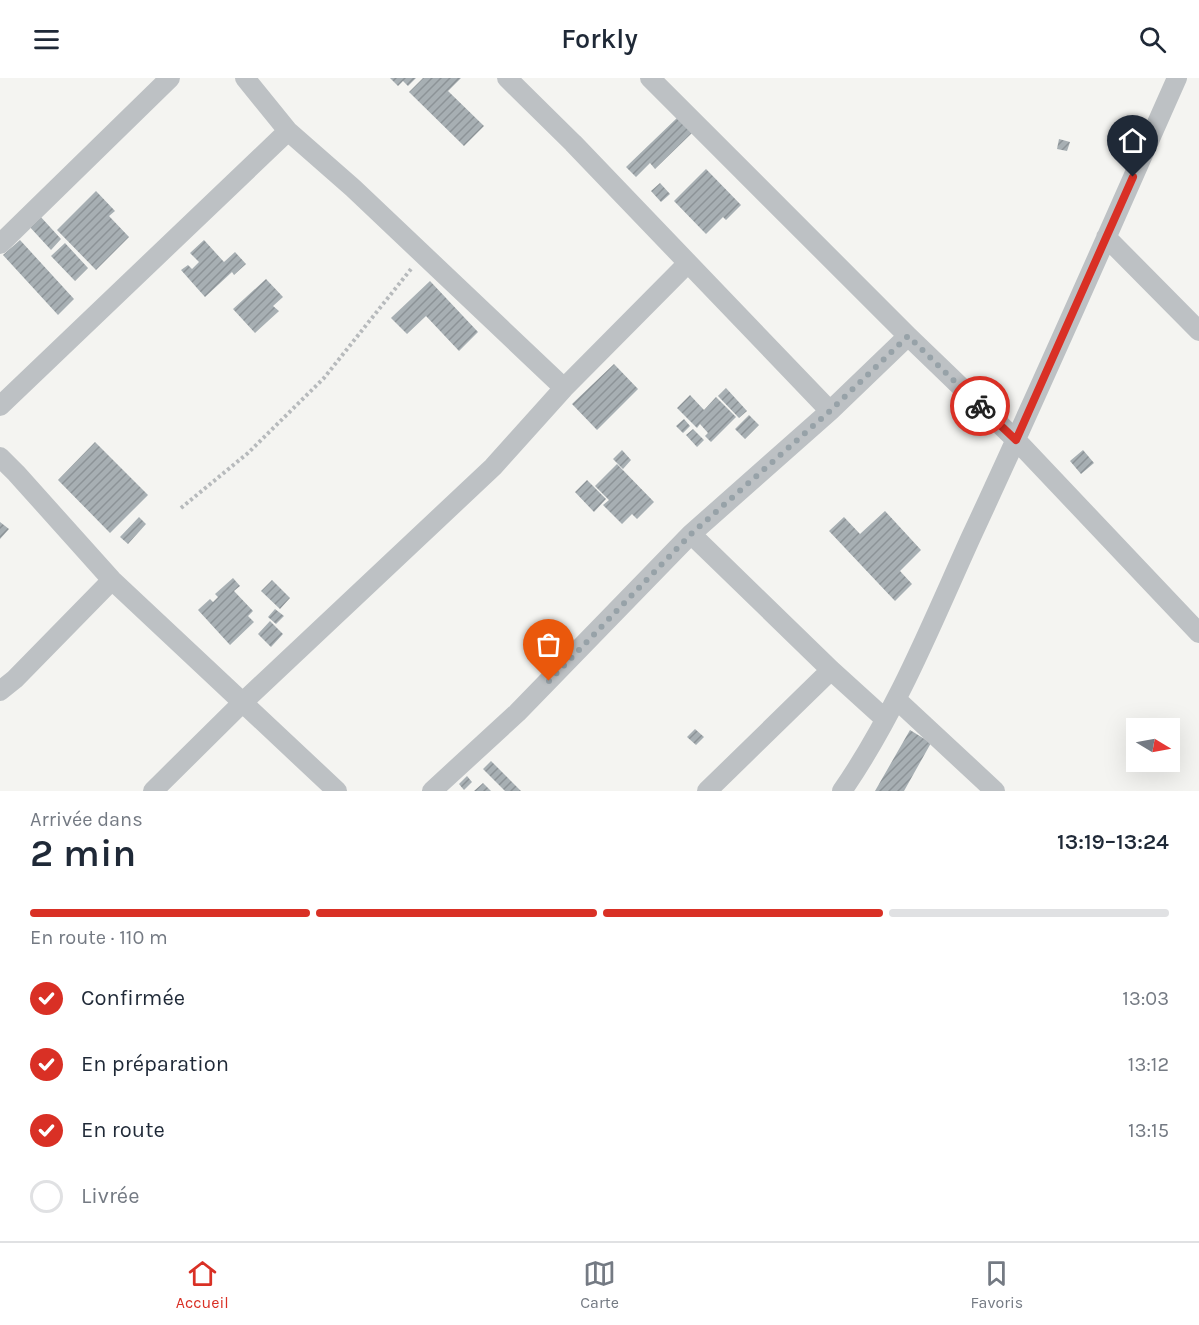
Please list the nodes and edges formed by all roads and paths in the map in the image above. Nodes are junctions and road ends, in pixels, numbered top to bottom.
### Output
1 (170, 78) edge
2 (245, 78) edge
3 (507, 78) edge
4 (650, 78) edge
5 (1177, 78) edge
6 (288, 131) junction
7 (1106, 237) junction
8 (0, 244) edge
9 (422, 254) junction
10 (688, 263) junction
11 (1199, 332) edge
12 (908, 336) junction
13 (564, 388) junction
14 (0, 406) edge
15 (830, 411) junction
16 (1016, 440) junction
17 (0, 457) edge
18 (181, 508) dead end
19 (691, 534) junction
20 (112, 580) junction
21 (1199, 633) edge
22 (831, 670) junction
23 (0, 691) edge
24 (896, 699) junction
25 (242, 703) junction
26 (885, 719) junction
27 (153, 791) edge
28 (337, 791) edge
29 (432, 791) edge
30 (707, 791) edge
31 (842, 791) edge
32 (994, 791) edge

1 - 8 street
2 - 6 street
3 - 10 street
4 - 12 street
5 - 7 street
6 - 9 street
6 - 14 street
7 - 11 street
7 - 16 street
9 - 13 street
9 - 18 path
10 - 13 street
10 - 15 street
12 - 15 street
12 - 16 street
13 - 25 street
15 - 19 street
16 - 21 street
16 - 24 street
17 - 20 street
19 - 22 street
19 - 29 street
20 - 23 street
20 - 25 street
22 - 26 street
22 - 30 street
24 - 26 street
24 - 32 street
25 - 27 street
25 - 28 street
26 - 31 street

